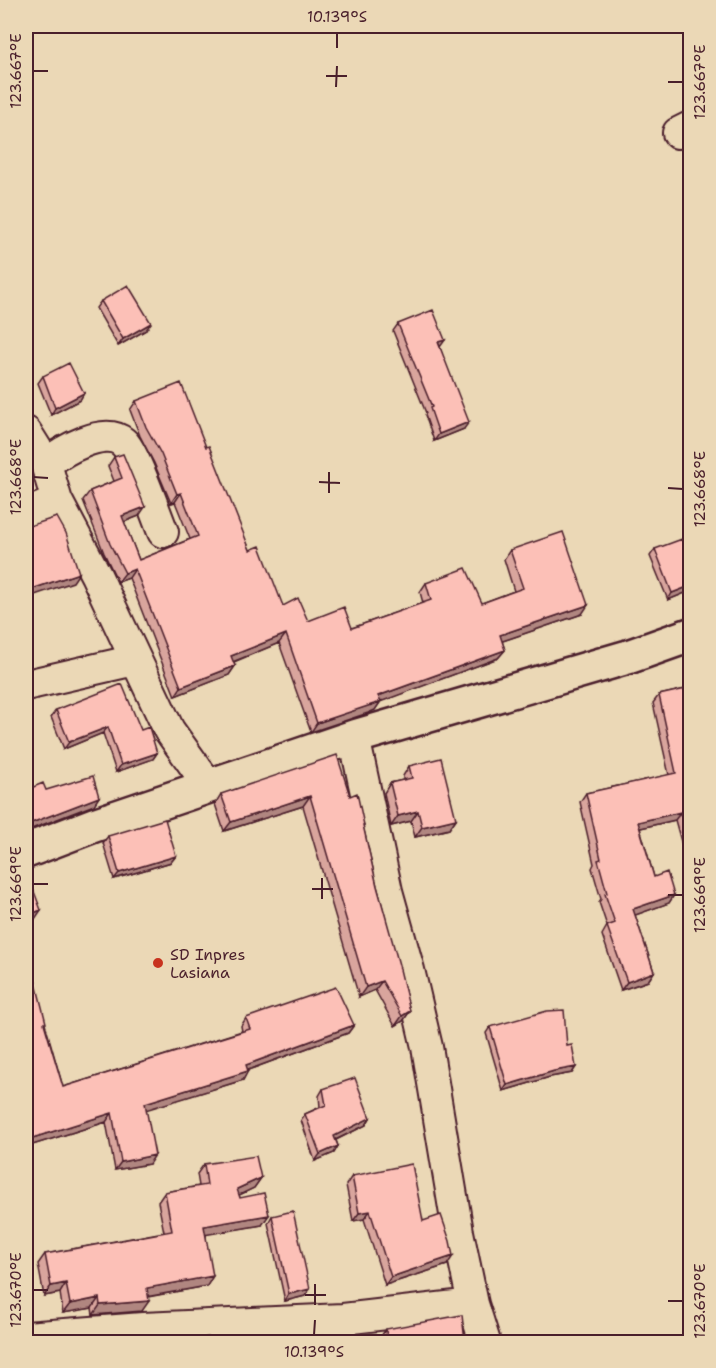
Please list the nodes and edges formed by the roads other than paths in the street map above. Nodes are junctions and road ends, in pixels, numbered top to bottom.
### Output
1 (26, 432) edge
2 (46, 464) junction
3 (57, 501) junction
4 (26, 514) edge
5 (163, 532) dead end
6 (690, 635) edge
7 (135, 660) junction
8 (26, 685) edge
9 (354, 737) junction
10 (209, 786) junction
11 (26, 851) edge
12 (473, 1304) junction
13 (26, 1337) edge
14 (485, 1342) edge

1 - 2 street
2 - 3 street
2 - 5 street
3 - 4 street
3 - 7 street
6 - 9 street
7 - 8 street
7 - 10 street
9 - 10 street
9 - 12 street
10 - 11 street
12 - 13 street
12 - 14 street

